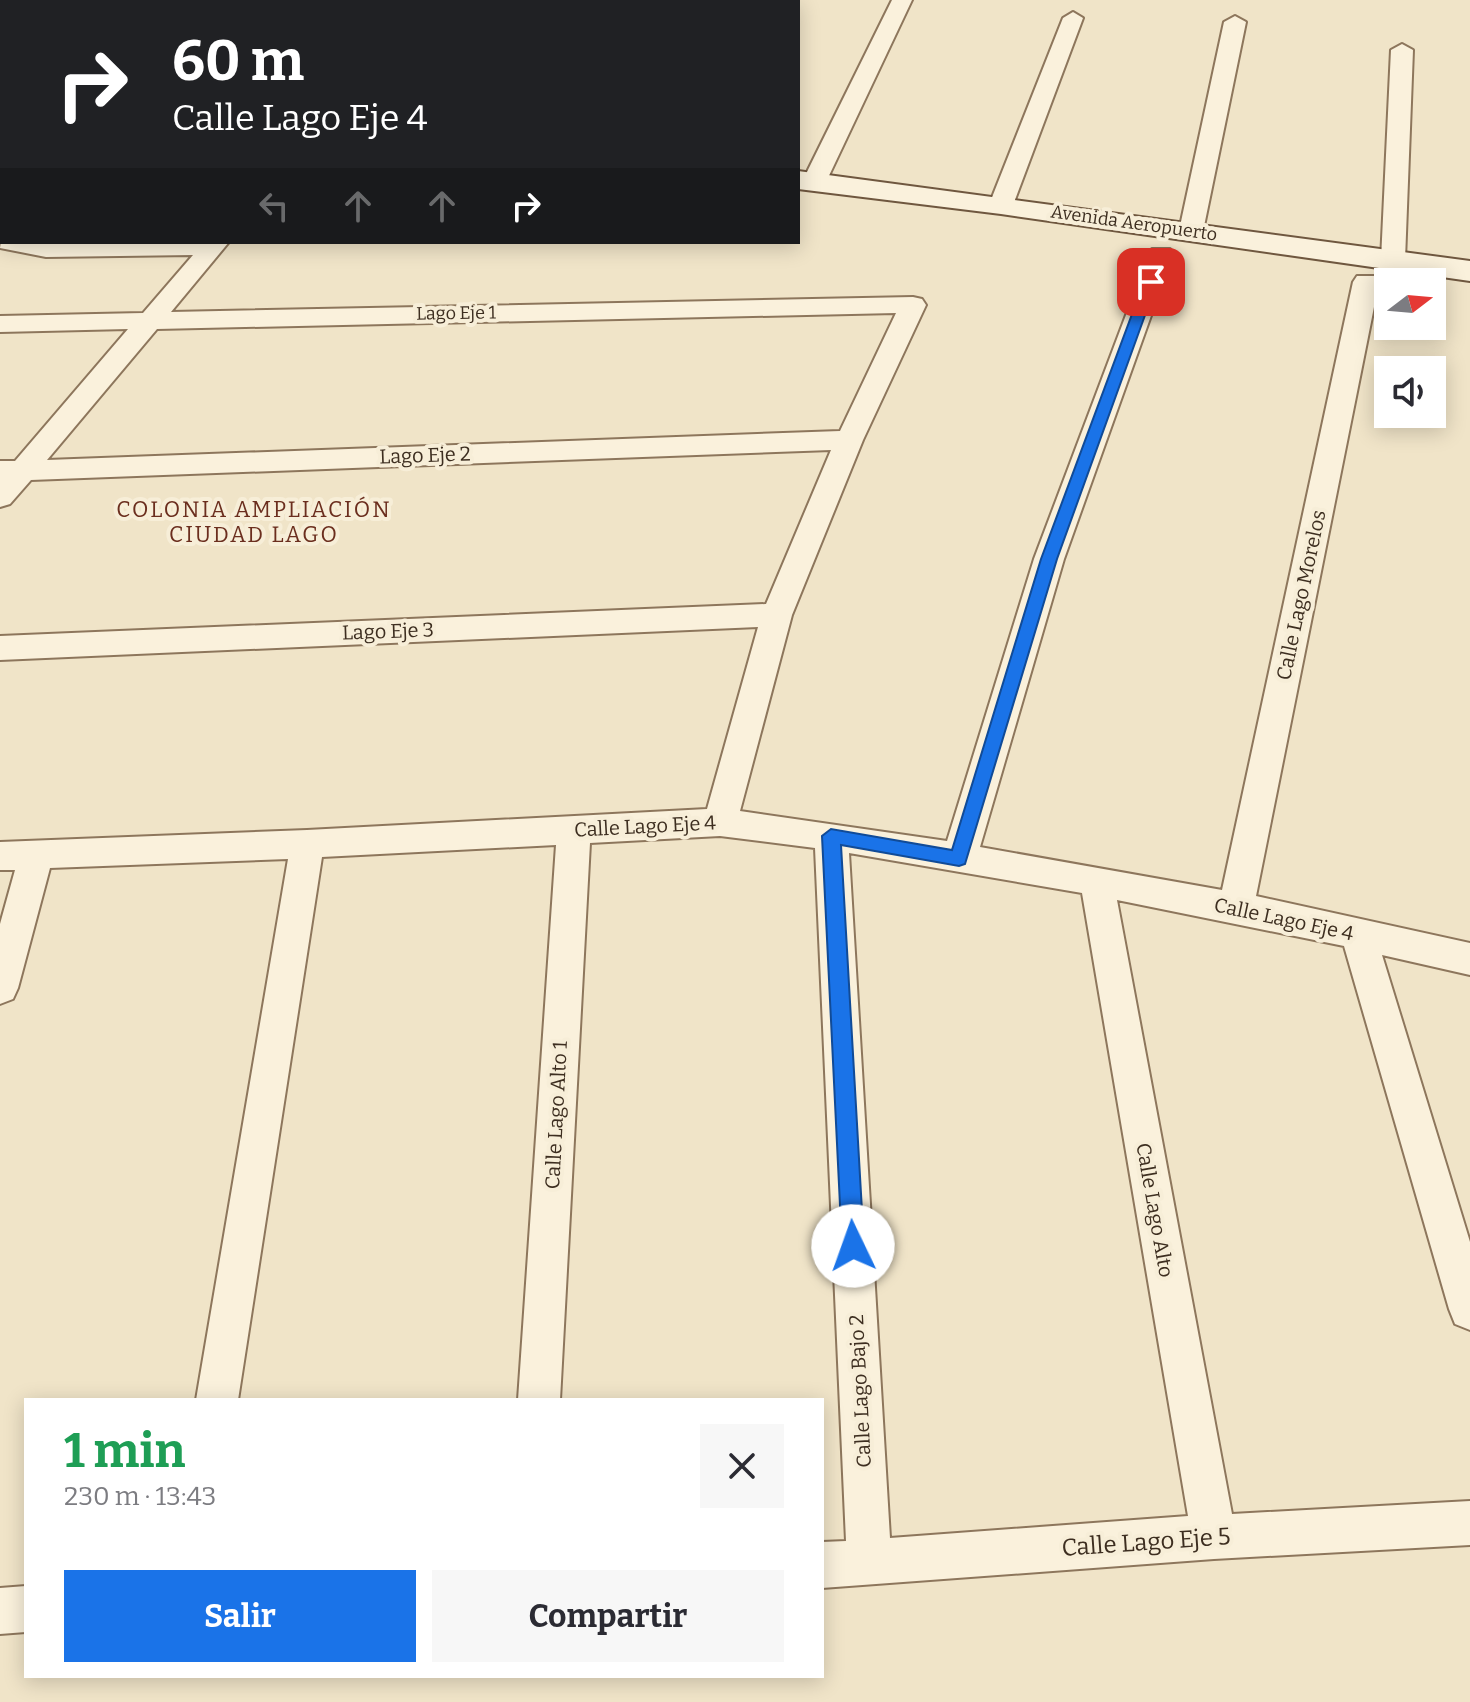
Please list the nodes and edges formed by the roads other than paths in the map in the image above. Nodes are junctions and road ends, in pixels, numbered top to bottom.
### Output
1 (902, 0) edge
2 (1073, 18) dead end
3 (1235, 22) dead end
4 (1402, 50) dead end
5 (803, 188) edge
6 (1001, 205) junction
7 (1191, 231) junction
8 (17, 244) edge
9 (215, 244) edge
10 (1161, 254) junction
11 (1383, 268) edge
12 (1470, 271) edge
13 (1446, 272) edge
14 (1374, 274) edge
15 (1374, 275) edge
16 (1446, 294) edge
17 (1470, 298) edge
18 (1374, 311) edge
19 (154, 319) junction
20 (0, 324) edge
21 (849, 440) junction
22 (12, 470) edge
23 (0, 497) edge
24 (777, 615) junction
25 (0, 648) edge
26 (720, 822) junction
27 (574, 830) junction
28 (831, 836) junction
29 (307, 844) junction
30 (0, 856) edge
31 (36, 856) junction
32 (959, 859) junction
33 (1097, 883) junction
34 (1236, 907) junction
35 (1358, 935) junction
36 (1470, 959) edge
37 (0, 988) edge
38 (1470, 1309) edge
39 (217, 1398) edge
40 (539, 1398) edge
41 (1470, 1523) edge
42 (1214, 1537) junction
43 (869, 1562) junction
44 (824, 1565) edge
45 (24, 1609) edge
46 (0, 1611) edge

1 - 5 street
2 - 6 street
3 - 7 street
4 - 11 street, Calle Lago Morelos
5 - 6 street, Avenida Aeropuerto
5 - 10 street, Avenida Aeropuerto
6 - 7 street, Avenida Aeropuerto
7 - 14 street, Avenida Aeropuerto
8 - 9 street
9 - 19 street
10 - 15 street, Avenida Aeropuerto
10 - 32 street
12 - 13 street, Avenida Aeropuerto
16 - 17 street
18 - 34 street, Calle Lago Morelos
19 - 20 street, Lago Eje 1
19 - 21 street, Lago Eje 1
19 - 22 street
21 - 22 street, Lago Eje 2
21 - 24 street
22 - 23 street
24 - 25 street, Lago Eje 3
24 - 26 street
26 - 27 street, Calle Lago Eje 4
26 - 28 street, Calle Lago Eje 4
27 - 29 street, Calle Lago Eje 4
27 - 40 street, Calle Lago Alto 1
28 - 32 street, Calle Lago Eje 4
28 - 43 street, Calle Lago Bajo 2
29 - 31 street, Calle Lago Eje 4
29 - 39 street
30 - 31 street, Calle Lago Eje 4
31 - 37 street
32 - 33 street, Calle Lago Eje 4
33 - 34 street, Calle Lago Eje 4
33 - 42 street, Calle Lago Alto
34 - 35 street, Calle Lago Eje 4
35 - 36 street, Calle Lago Eje 4
35 - 38 street
41 - 42 street, Calle Lago Eje 5
42 - 43 street, Calle Lago Eje 5
43 - 44 street, Calle Lago Eje 5
45 - 46 street

